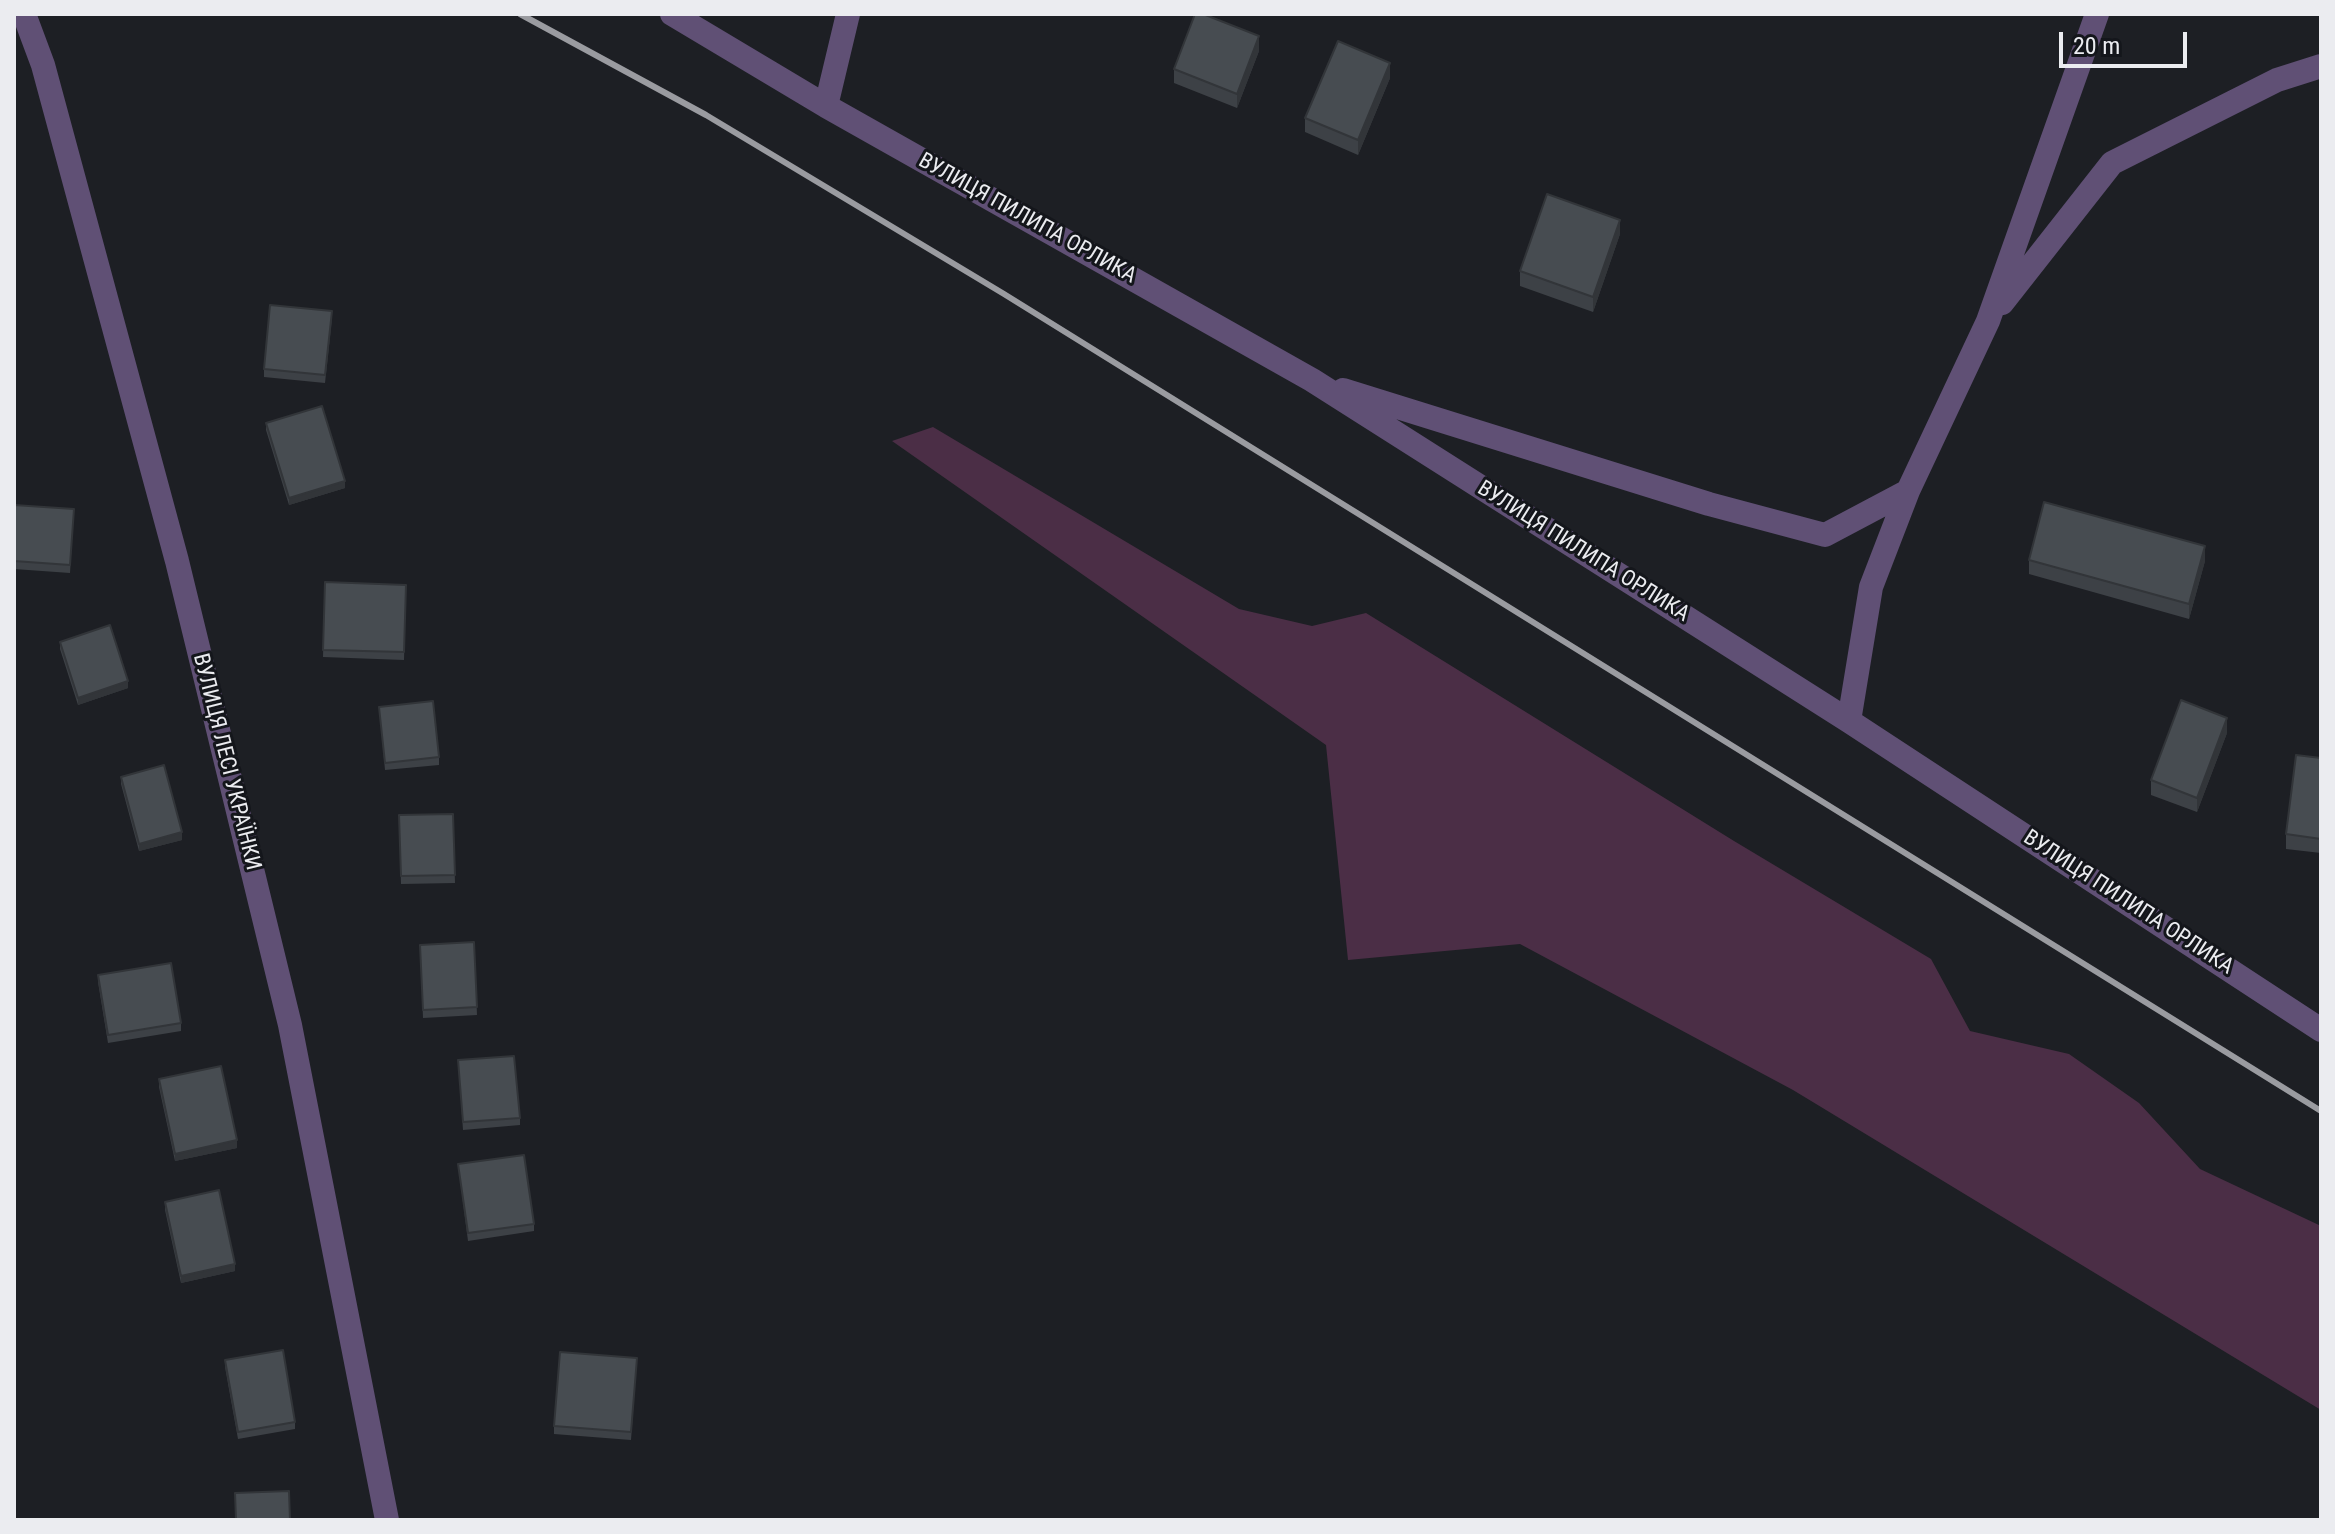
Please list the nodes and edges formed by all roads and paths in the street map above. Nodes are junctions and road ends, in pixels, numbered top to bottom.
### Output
1 (24, 14) edge
2 (672, 14) edge
3 (848, 14) edge
4 (2097, 14) edge
5 (2321, 66) edge
6 (826, 106) junction
7 (1988, 321) junction
8 (1312, 380) junction
9 (1908, 491) junction
10 (1849, 721) junction
11 (2321, 1030) edge
12 (387, 1520) edge

1 - 12 street, ВУЛИЦЯ ЛЕСІ УКРАЇНКИ
2 - 6 street, ВУЛИЦЯ ПИЛИПА ОРЛИКА
3 - 6 street
4 - 7 street
5 - 7 street
6 - 8 street, ВУЛИЦЯ ПИЛИПА ОРЛИКА
7 - 9 street
8 - 9 street
8 - 10 street, ВУЛИЦЯ ПИЛИПА ОРЛИКА
9 - 10 street
10 - 11 street, ВУЛИЦЯ ПИЛИПА ОРЛИКА

